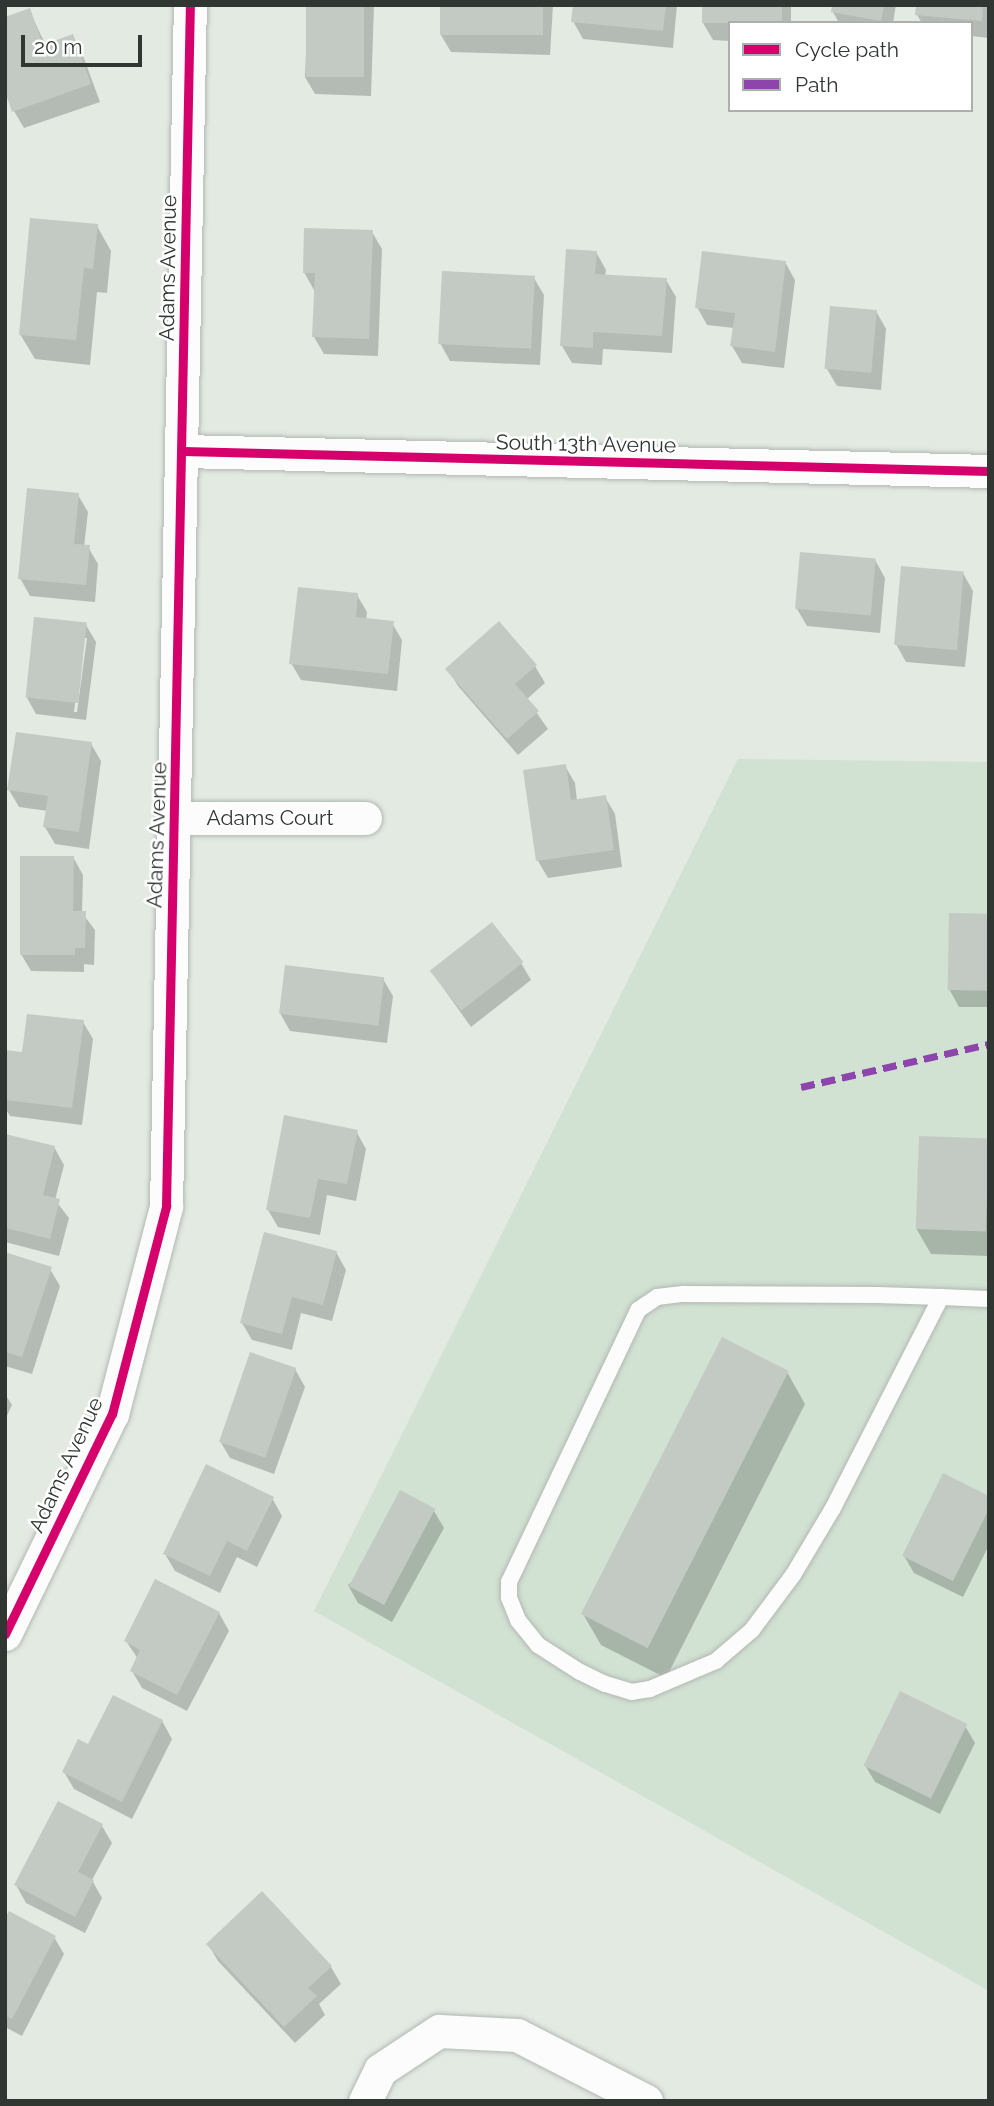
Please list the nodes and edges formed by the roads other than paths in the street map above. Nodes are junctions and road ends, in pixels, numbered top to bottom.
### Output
1 (190, 5) edge
2 (183, 452) junction
3 (989, 471) edge
4 (175, 818) junction
5 (365, 818) dead end
6 (941, 1297) junction
7 (989, 1299) edge
8 (5, 1634) edge
9 (365, 2101) edge
10 (646, 2101) edge

1 - 2 street, Adams Avenue
2 - 3 street, South 13th Avenue
2 - 4 street, Adams Avenue
4 - 5 street, Adams Court
4 - 8 street, Adams Avenue
6 - 6 lane
6 - 7 lane
9 - 10 street

